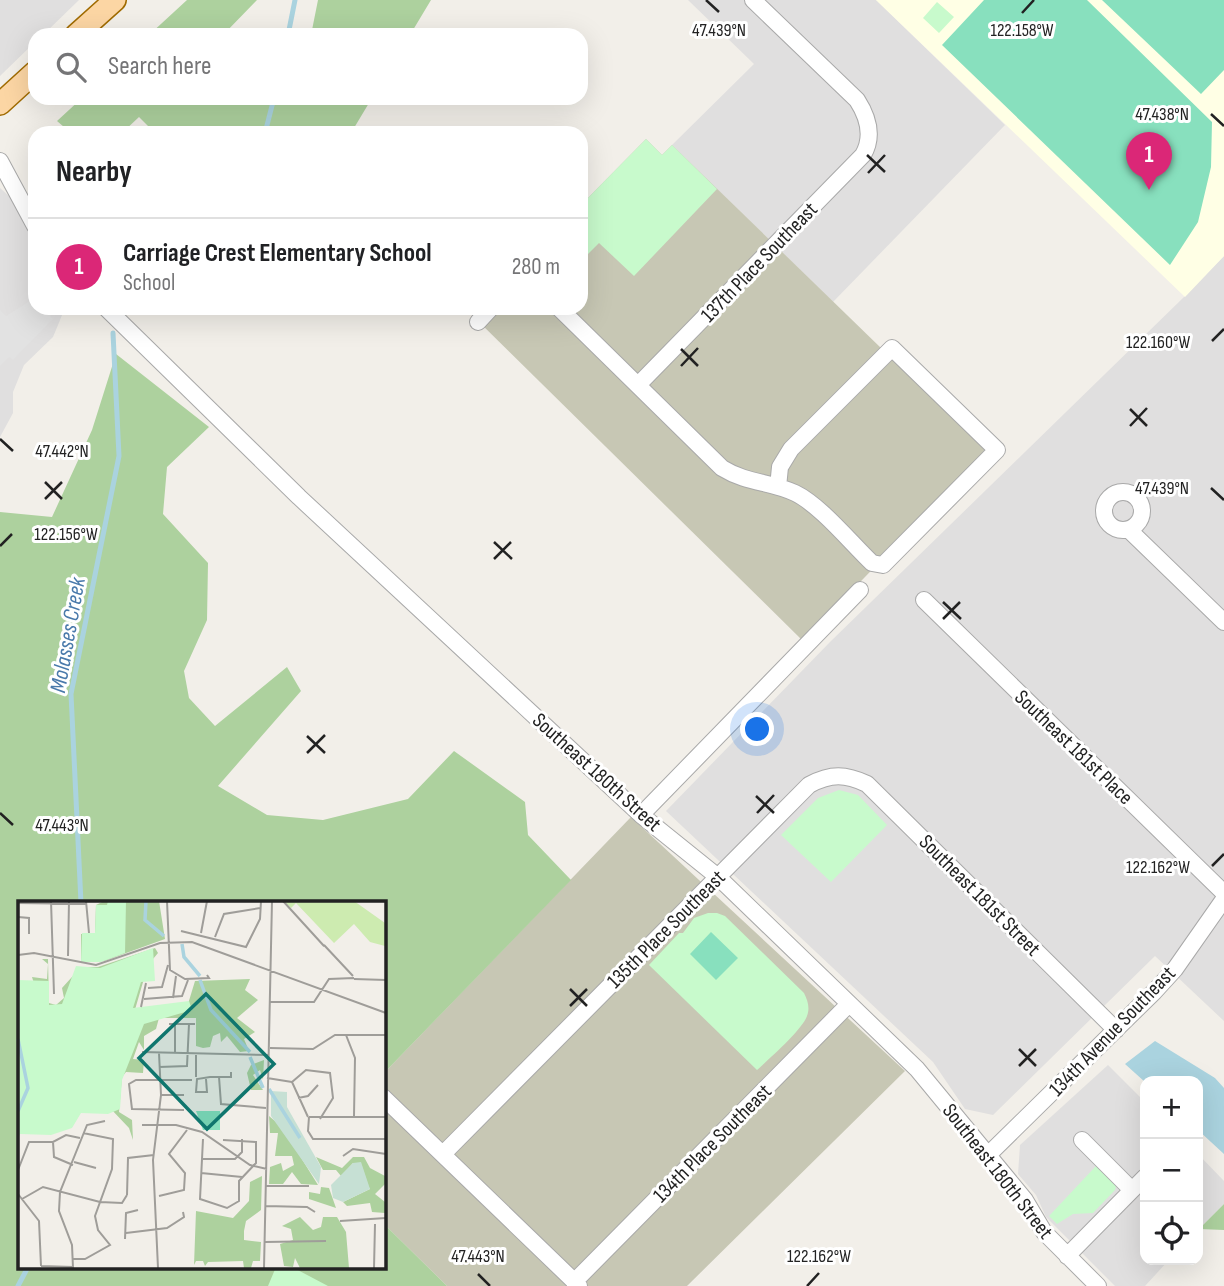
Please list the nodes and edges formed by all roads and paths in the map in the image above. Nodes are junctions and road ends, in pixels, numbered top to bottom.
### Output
1 (115, 0) edge
2 (753, 0) edge
3 (84, 28) edge
4 (28, 78) edge
5 (0, 104) edge
6 (0, 161) edge
7 (28, 213) edge
8 (113, 315) edge
9 (485, 315) edge
10 (566, 315) edge
11 (478, 323) dead end
12 (638, 386) junction
13 (778, 486) junction
14 (1129, 530) dead end
15 (860, 590) dead end
16 (924, 600) dead end
17 (1224, 622) edge
18 (836, 775) joint
19 (641, 815) junction
20 (718, 877) junction
21 (1224, 893) edge
22 (1224, 899) edge
23 (849, 1004) junction
24 (1116, 1030) junction
25 (385, 1099) edge
26 (1082, 1140) dead end
27 (443, 1154) junction
28 (989, 1154) junction
29 (1140, 1182) edge
30 (1132, 1190) junction
31 (1067, 1256) junction
32 (577, 1284) edge
33 (1098, 1286) edge

1 - 3 main road
2 - 12 street, 137th Place Southeast
4 - 5 main road
6 - 7 street
8 - 19 street, Southeast 180th Street
9 - 11 street
10 - 12 street
12 - 13 street
13 - 13 street
14 - 17 street
15 - 19 street
16 - 21 street, Southeast 181st Place
18 - 20 street, 135th Place Southeast
18 - 24 street, Southeast 181st Street
19 - 20 street, Southeast 180th Street
20 - 23 street, Southeast 180th Street
20 - 27 street, 135th Place Southeast
22 - 24 street, 134th Avenue Southeast
23 - 28 street, Southeast 180th Street
23 - 32 street, 134th Place Southeast
24 - 28 street, 134th Avenue Southeast
25 - 27 street
26 - 30 street
27 - 32 street
28 - 31 street, Southeast 180th Street
29 - 30 street, Southeast 180th Street
30 - 31 street, Southeast 180th Street
31 - 33 street, Southeast 180th Street

